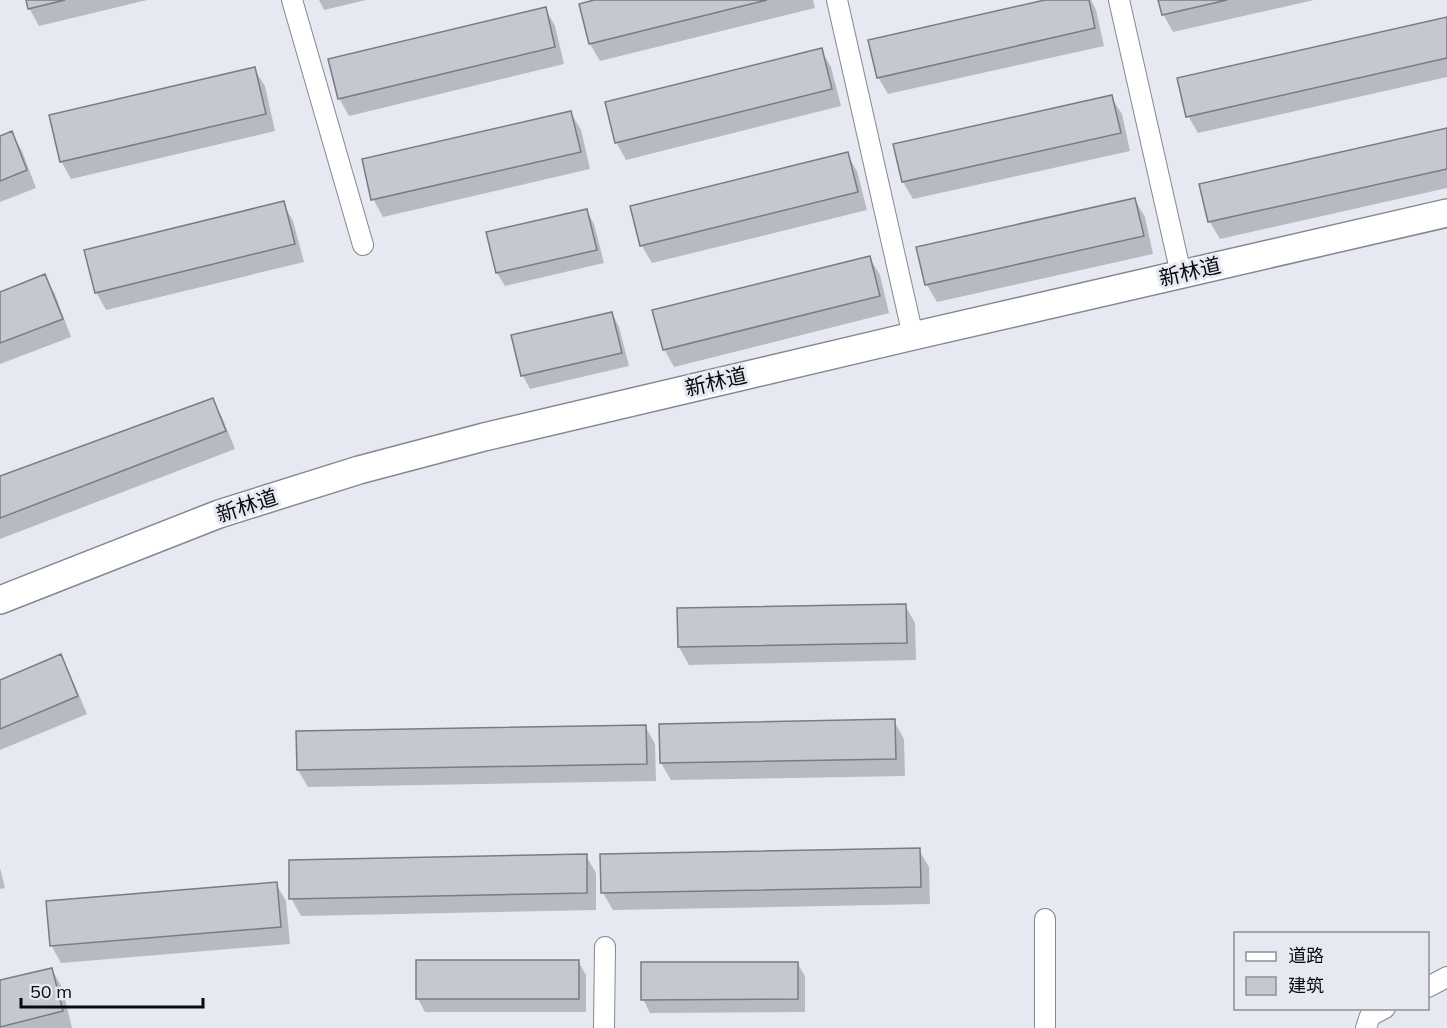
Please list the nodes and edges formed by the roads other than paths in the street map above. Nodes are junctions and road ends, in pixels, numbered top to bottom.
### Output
1 (292, 0) edge
2 (837, 0) edge
3 (1119, 0) edge
4 (1447, 213) edge
5 (363, 245) dead end
6 (1181, 274) junction
7 (913, 336) junction
8 (0, 600) edge
9 (1045, 919) dead end
10 (605, 947) dead end
11 (1447, 977) edge
12 (1429, 986) edge
13 (1382, 1010) edge
14 (604, 1028) edge
15 (1045, 1028) edge
16 (1366, 1028) edge

1 - 5 street
2 - 7 street
3 - 6 street
4 - 6 street, 新林道
6 - 7 street, 新林道
7 - 8 street, 新林道
9 - 15 street
10 - 14 street
11 - 12 street
13 - 16 street

